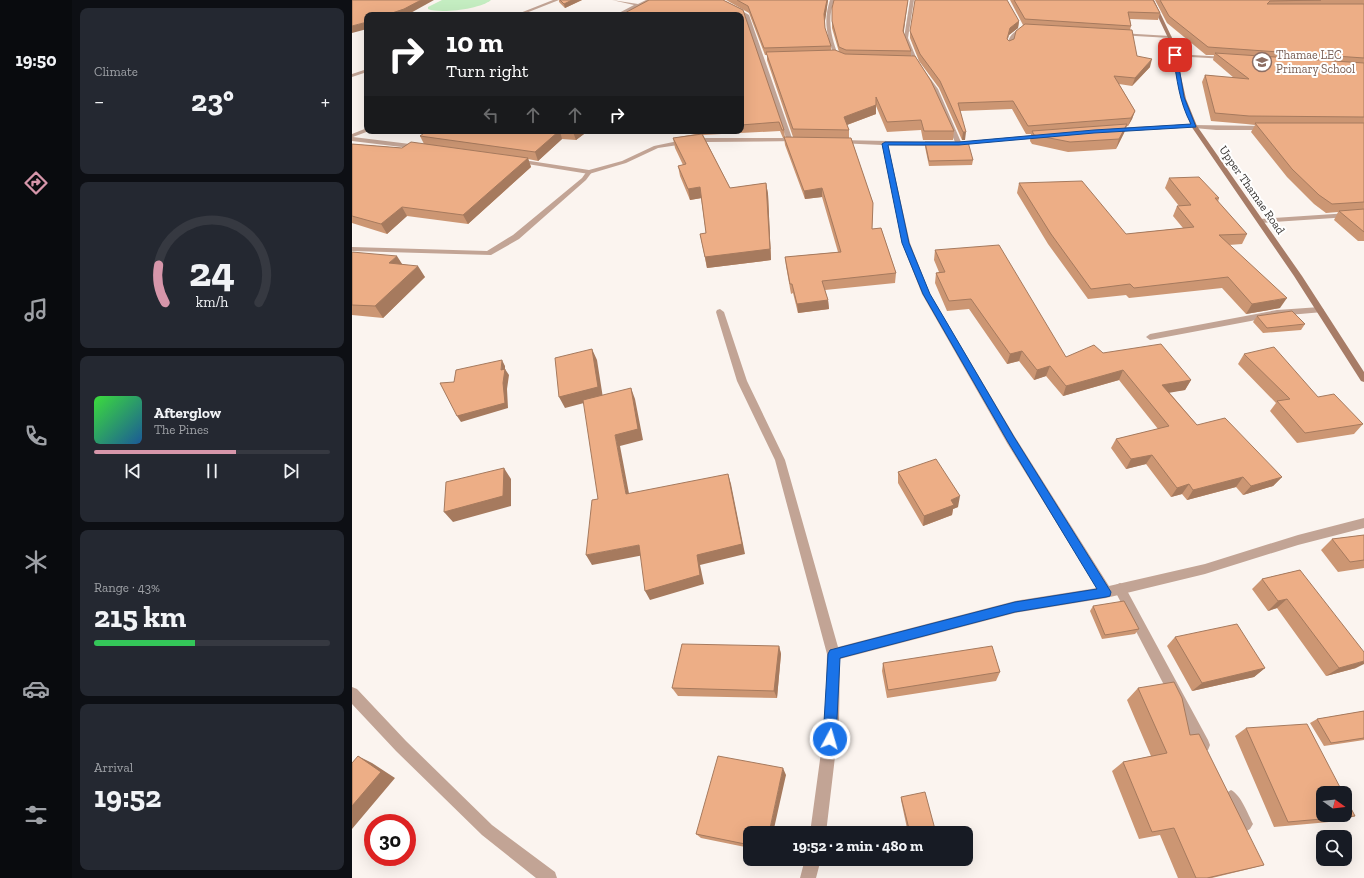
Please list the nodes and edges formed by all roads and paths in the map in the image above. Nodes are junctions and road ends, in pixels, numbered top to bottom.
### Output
1 (557, 0) edge
2 (614, 0) edge
3 (650, 0) edge
4 (717, 0) edge
5 (832, 0) edge
6 (912, 0) edge
7 (1152, 0) edge
8 (638, 5) junction
9 (525, 12) edge
10 (623, 12) edge
11 (742, 12) edge
12 (744, 13) edge
13 (1019, 23) edge
14 (1022, 28) junction
15 (1035, 29) edge
16 (1112, 34) edge
17 (1170, 37) junction
18 (1009, 46) edge
19 (1175, 55) junction
20 (828, 56) edge
21 (836, 56) junction
22 (763, 58) junction
23 (770, 58) edge
24 (1229, 58) edge
25 (851, 61) edge
26 (909, 62) edge
27 (916, 62) junction
28 (364, 71) edge
29 (352, 76) edge
30 (1194, 126) junction
31 (1275, 128) edge
32 (364, 131) edge
33 (1102, 131) edge
34 (352, 136) edge
35 (1048, 136) edge
36 (352, 140) edge
37 (790, 140) junction
38 (806, 140) edge
39 (830, 141) edge
40 (885, 144) junction
41 (959, 144) junction
42 (426, 148) edge
43 (511, 160) edge
44 (590, 172) junction
45 (1364, 214) edge
46 (1260, 221) junction
47 (352, 249) edge
48 (1320, 310) junction
49 (720, 312) dead end
50 (1150, 337) dead end
51 (1362, 371) edge
52 (1364, 380) edge
53 (1364, 523) edge
54 (1120, 589) junction
55 (1106, 592) junction
56 (834, 654) junction
57 (352, 694) edge
58 (1208, 755) edge
59 (1226, 790) edge
60 (1245, 824) edge
61 (819, 826) edge
62 (811, 866) edge
63 (548, 878) edge
64 (808, 878) edge

1 - 9 street
2 - 8 street
3 - 8 street
4 - 11 street
5 - 21 street
6 - 27 street
7 - 17 street, Upper Thamae Road
8 - 10 street
12 - 22 street
13 - 14 street
14 - 15 street
14 - 18 street
16 - 17 street
17 - 19 street, Upper Thamae Road
19 - 24 street
19 - 30 street, Upper Thamae Road
20 - 21 street
21 - 25 street
22 - 23 street
22 - 37 street
26 - 27 street
27 - 41 street
28 - 29 street
30 - 31 street
30 - 33 street
30 - 46 street, Upper Thamae Road
32 - 34 street
35 - 41 street
36 - 42 street
37 - 38 street
37 - 44 street
39 - 40 street
40 - 41 street
40 - 55 street
43 - 44 street
44 - 47 street
45 - 46 street
46 - 48 street, Upper Thamae Road
48 - 50 street
48 - 51 street, Upper Thamae Road
49 - 56 street
51 - 52 street, Upper Thamae Road
53 - 54 street
54 - 55 street
54 - 58 street
55 - 56 street
56 - 61 street
57 - 63 street
59 - 60 street
62 - 64 street

